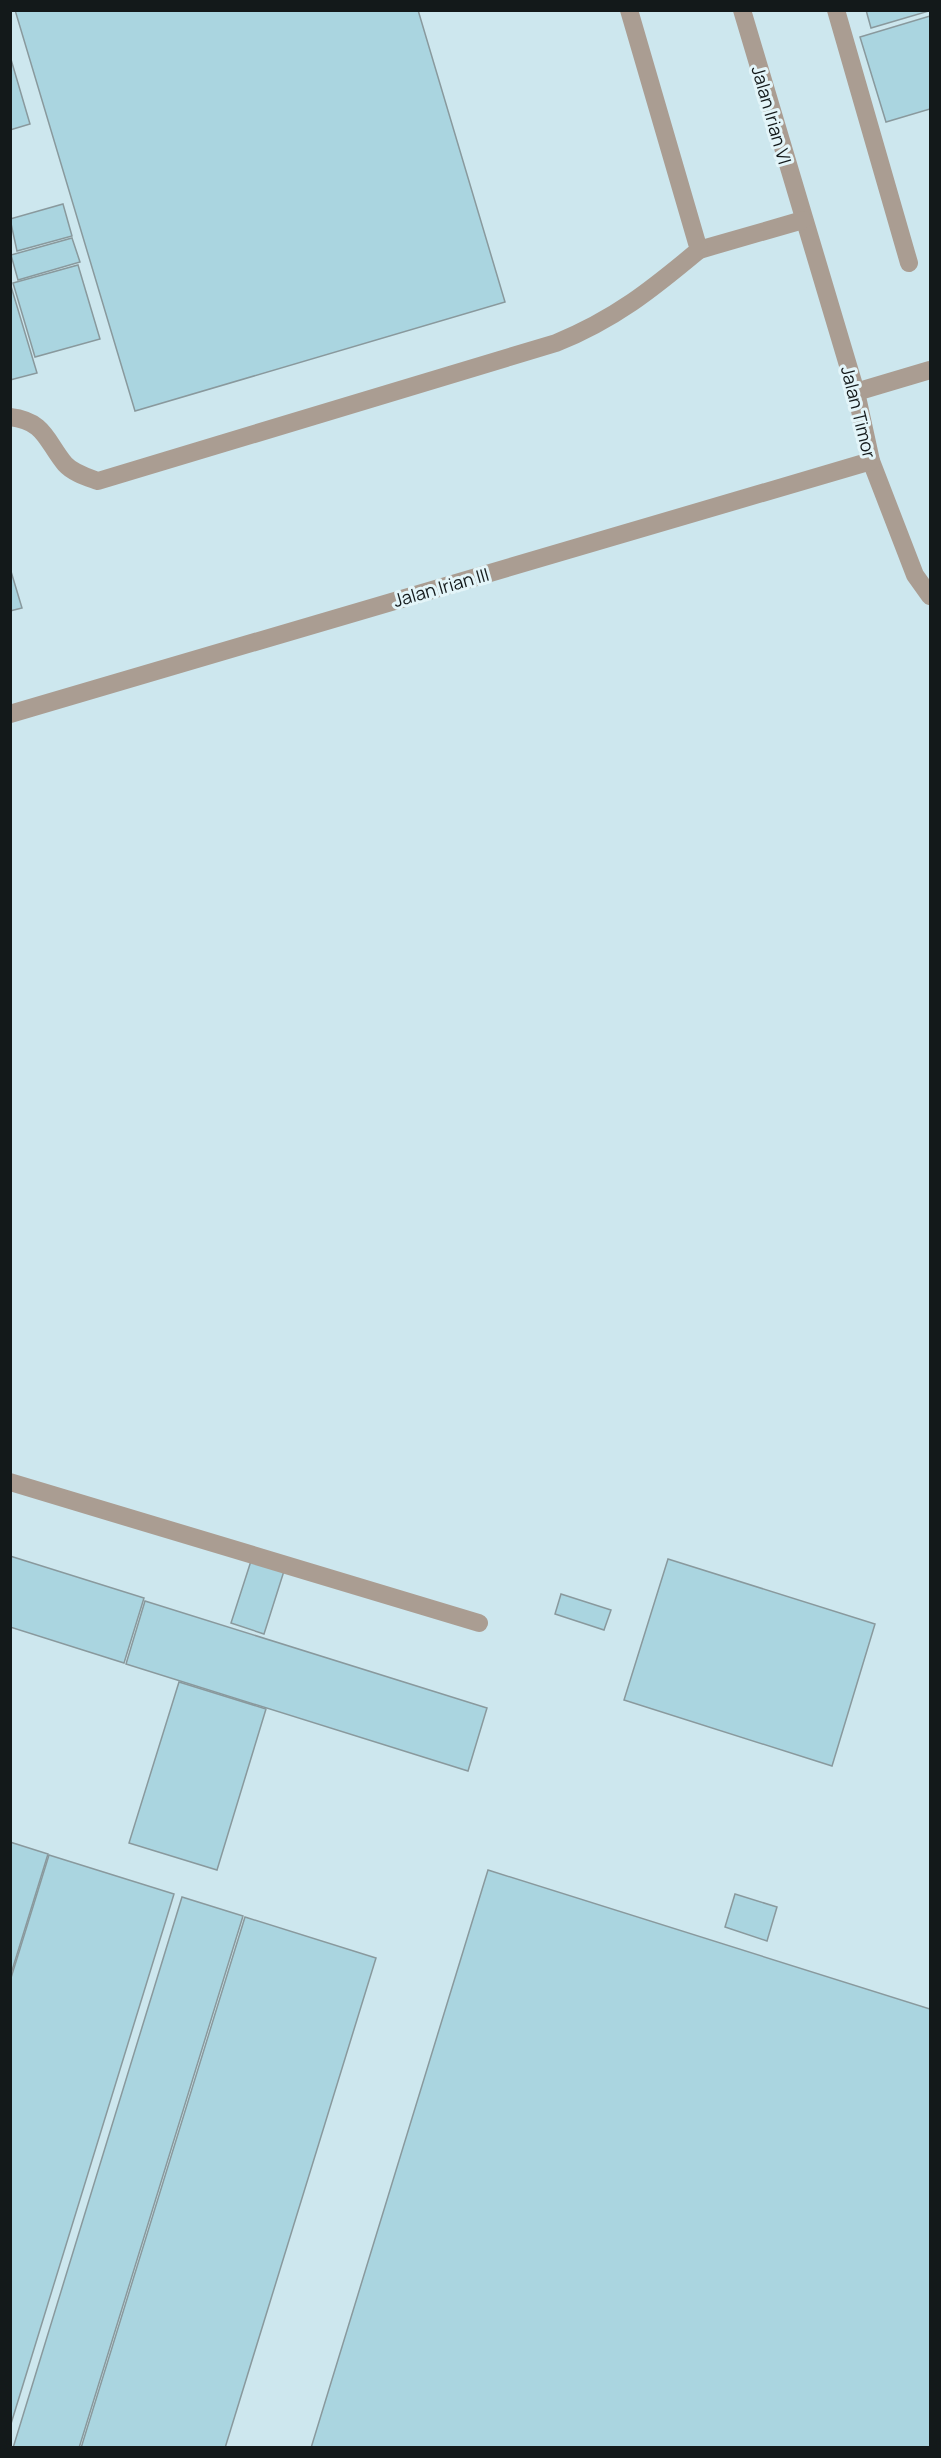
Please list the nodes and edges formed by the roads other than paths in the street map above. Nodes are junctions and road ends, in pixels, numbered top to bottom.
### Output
1 (629, 10) edge
2 (742, 10) edge
3 (836, 10) edge
4 (803, 220) junction
5 (699, 250) junction
6 (909, 263) dead end
7 (930, 370) edge
8 (856, 392) junction
9 (10, 417) edge
10 (871, 461) junction
11 (930, 596) edge
12 (10, 714) edge
13 (10, 1482) edge
14 (479, 1623) dead end

1 - 5 street
2 - 4 street, Jalan Irian VI
3 - 6 street
4 - 5 street
4 - 8 street, Jalan Timor
5 - 9 street
7 - 8 street
8 - 10 street, Jalan Timor
10 - 11 street, Jalan Timor
10 - 12 street, Jalan Irian III
13 - 14 street

